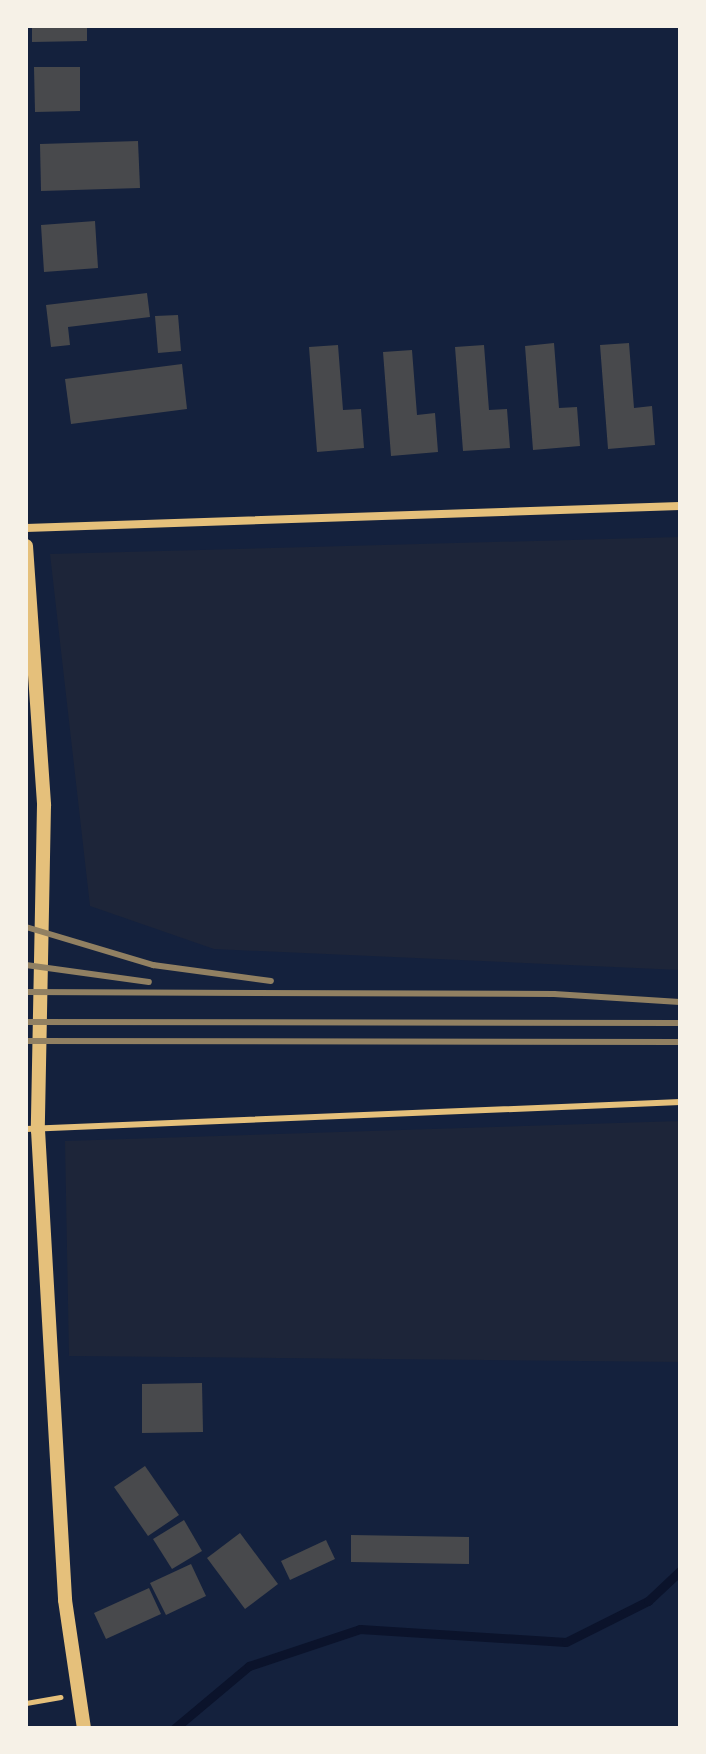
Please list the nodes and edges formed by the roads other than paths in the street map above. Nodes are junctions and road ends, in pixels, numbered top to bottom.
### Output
1 (680, 506) edge
2 (26, 528) edge
3 (26, 546) edge
4 (680, 1102) edge
5 (32, 1130) edge
6 (84, 1728) edge

1 - 2 street
3 - 5 street
4 - 5 lane
5 - 6 street

